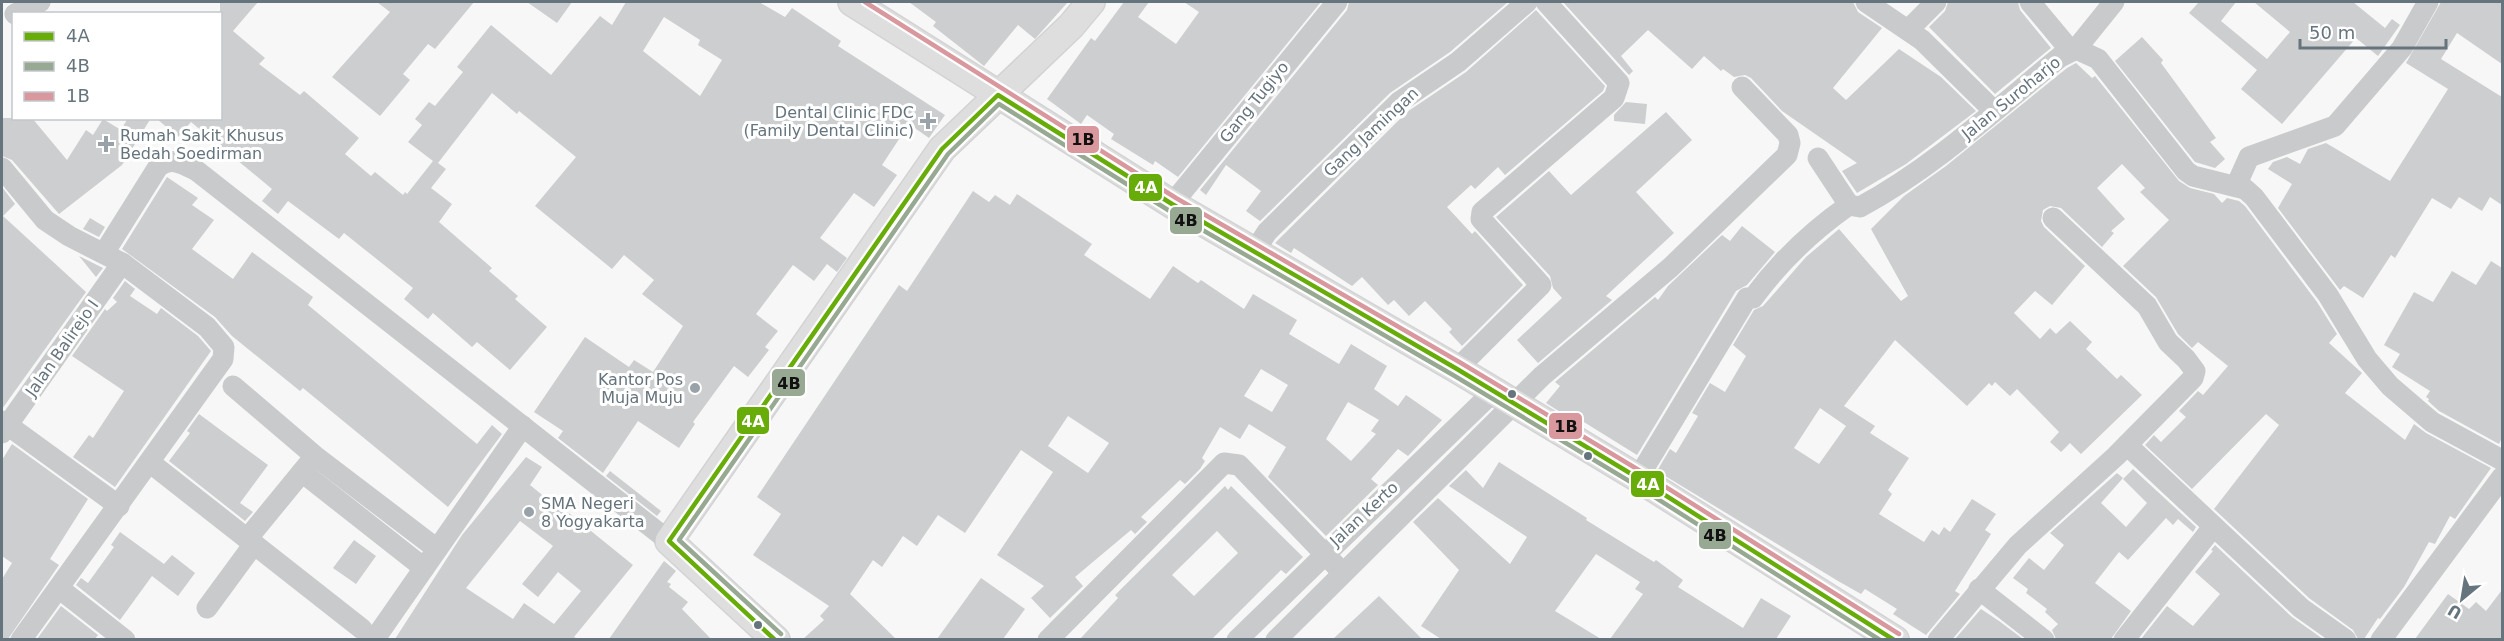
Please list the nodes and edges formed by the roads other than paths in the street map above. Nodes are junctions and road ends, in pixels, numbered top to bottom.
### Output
1 (40, 2) edge
2 (832, 2) edge
3 (1091, 2) edge
4 (1337, 2) edge
5 (1527, 2) edge
6 (1866, 2) edge
7 (1936, 2) edge
8 (2030, 2) edge
9 (2114, 2) edge
10 (2428, 2) edge
11 (860, 3) edge
12 (1555, 5) edge
13 (18, 12) edge
14 (1908, 30) junction
15 (2073, 49) junction
16 (1742, 87) dead end
17 (998, 95) junction
18 (1994, 111) junction
19 (1818, 158) dead end
20 (2, 168) edge
21 (2236, 186) junction
22 (1172, 204) junction
23 (1849, 205) junction
24 (2053, 218) dead end
25 (1254, 252) junction
26 (113, 258) junction
27 (1457, 369) junction
28 (233, 386) dead end
29 (1504, 398) junction
30 (4, 426) edge
31 (523, 426) junction
32 (2127, 445) junction
33 (315, 456) junction
34 (2502, 460) edge
35 (157, 468) dead end
36 (302, 472) junction
37 (2502, 477) edge
38 (1638, 478) junction
39 (697, 500) junction
40 (119, 506) junction
41 (2213, 527) junction
42 (669, 541) junction
43 (251, 542) junction
44 (437, 549) junction
45 (1323, 553) junction
46 (424, 568) junction
47 (702, 570) junction
48 (1342, 572) junction
49 (60, 589) junction
50 (1979, 589) junction
51 (207, 608) dead end
52 (368, 634) edge
53 (1881, 636) edge
54 (21, 639) edge
55 (125, 639) edge
56 (776, 639) edge
57 (1048, 639) edge
58 (1237, 639) edge
59 (1276, 639) edge
60 (1938, 639) edge
61 (2044, 639) edge
62 (2124, 639) edge
63 (2346, 639) edge
64 (2381, 639) edge

1 - 13 street
2 - 17 main road
3 - 17 main road
4 - 22 street, Gang Tugiyo
5 - 25 street, Gang Jamingan
6 - 14 street
7 - 14 street
8 - 15 street
9 - 15 street
10 - 21 street
11 - 17 main road
12 - 27 street
14 - 18 street
15 - 18 street, Jalan Suroharjo
15 - 21 street, Jalan Suroharjo
16 - 29 street
17 - 22 main road
17 - 39 main road
18 - 23 street, Jalan Suroharjo
19 - 23 street
20 - 26 street
21 - 34 street, Jalan Suroharjo
22 - 25 main road
23 - 38 street, Jalan Suroharjo
24 - 32 street
25 - 27 main road
26 - 30 street, Jalan Balirejo I
26 - 31 street, Jalan Balirejo I
26 - 40 street
27 - 29 main road
28 - 33 street
29 - 38 main road
29 - 45 street, Jalan Kerto
29 - 48 street, Jalan Kerto
30 - 40 street
31 - 42 street
31 - 44 street
32 - 41 street
32 - 50 street
33 - 36 street
33 - 44 street
35 - 43 street
36 - 43 street
36 - 46 street
37 - 64 street
38 - 53 main road
39 - 42 main road
39 - 47 main road
40 - 49 street
41 - 62 street
41 - 63 street
42 - 47 main road
43 - 51 street
43 - 52 street
44 - 46 street
45 - 48 street
45 - 57 street
45 - 58 street, Jalan Kerto
46 - 52 street
47 - 56 main road
48 - 59 street, Jalan Kerto
49 - 54 street
49 - 55 street
50 - 60 street
50 - 61 street

